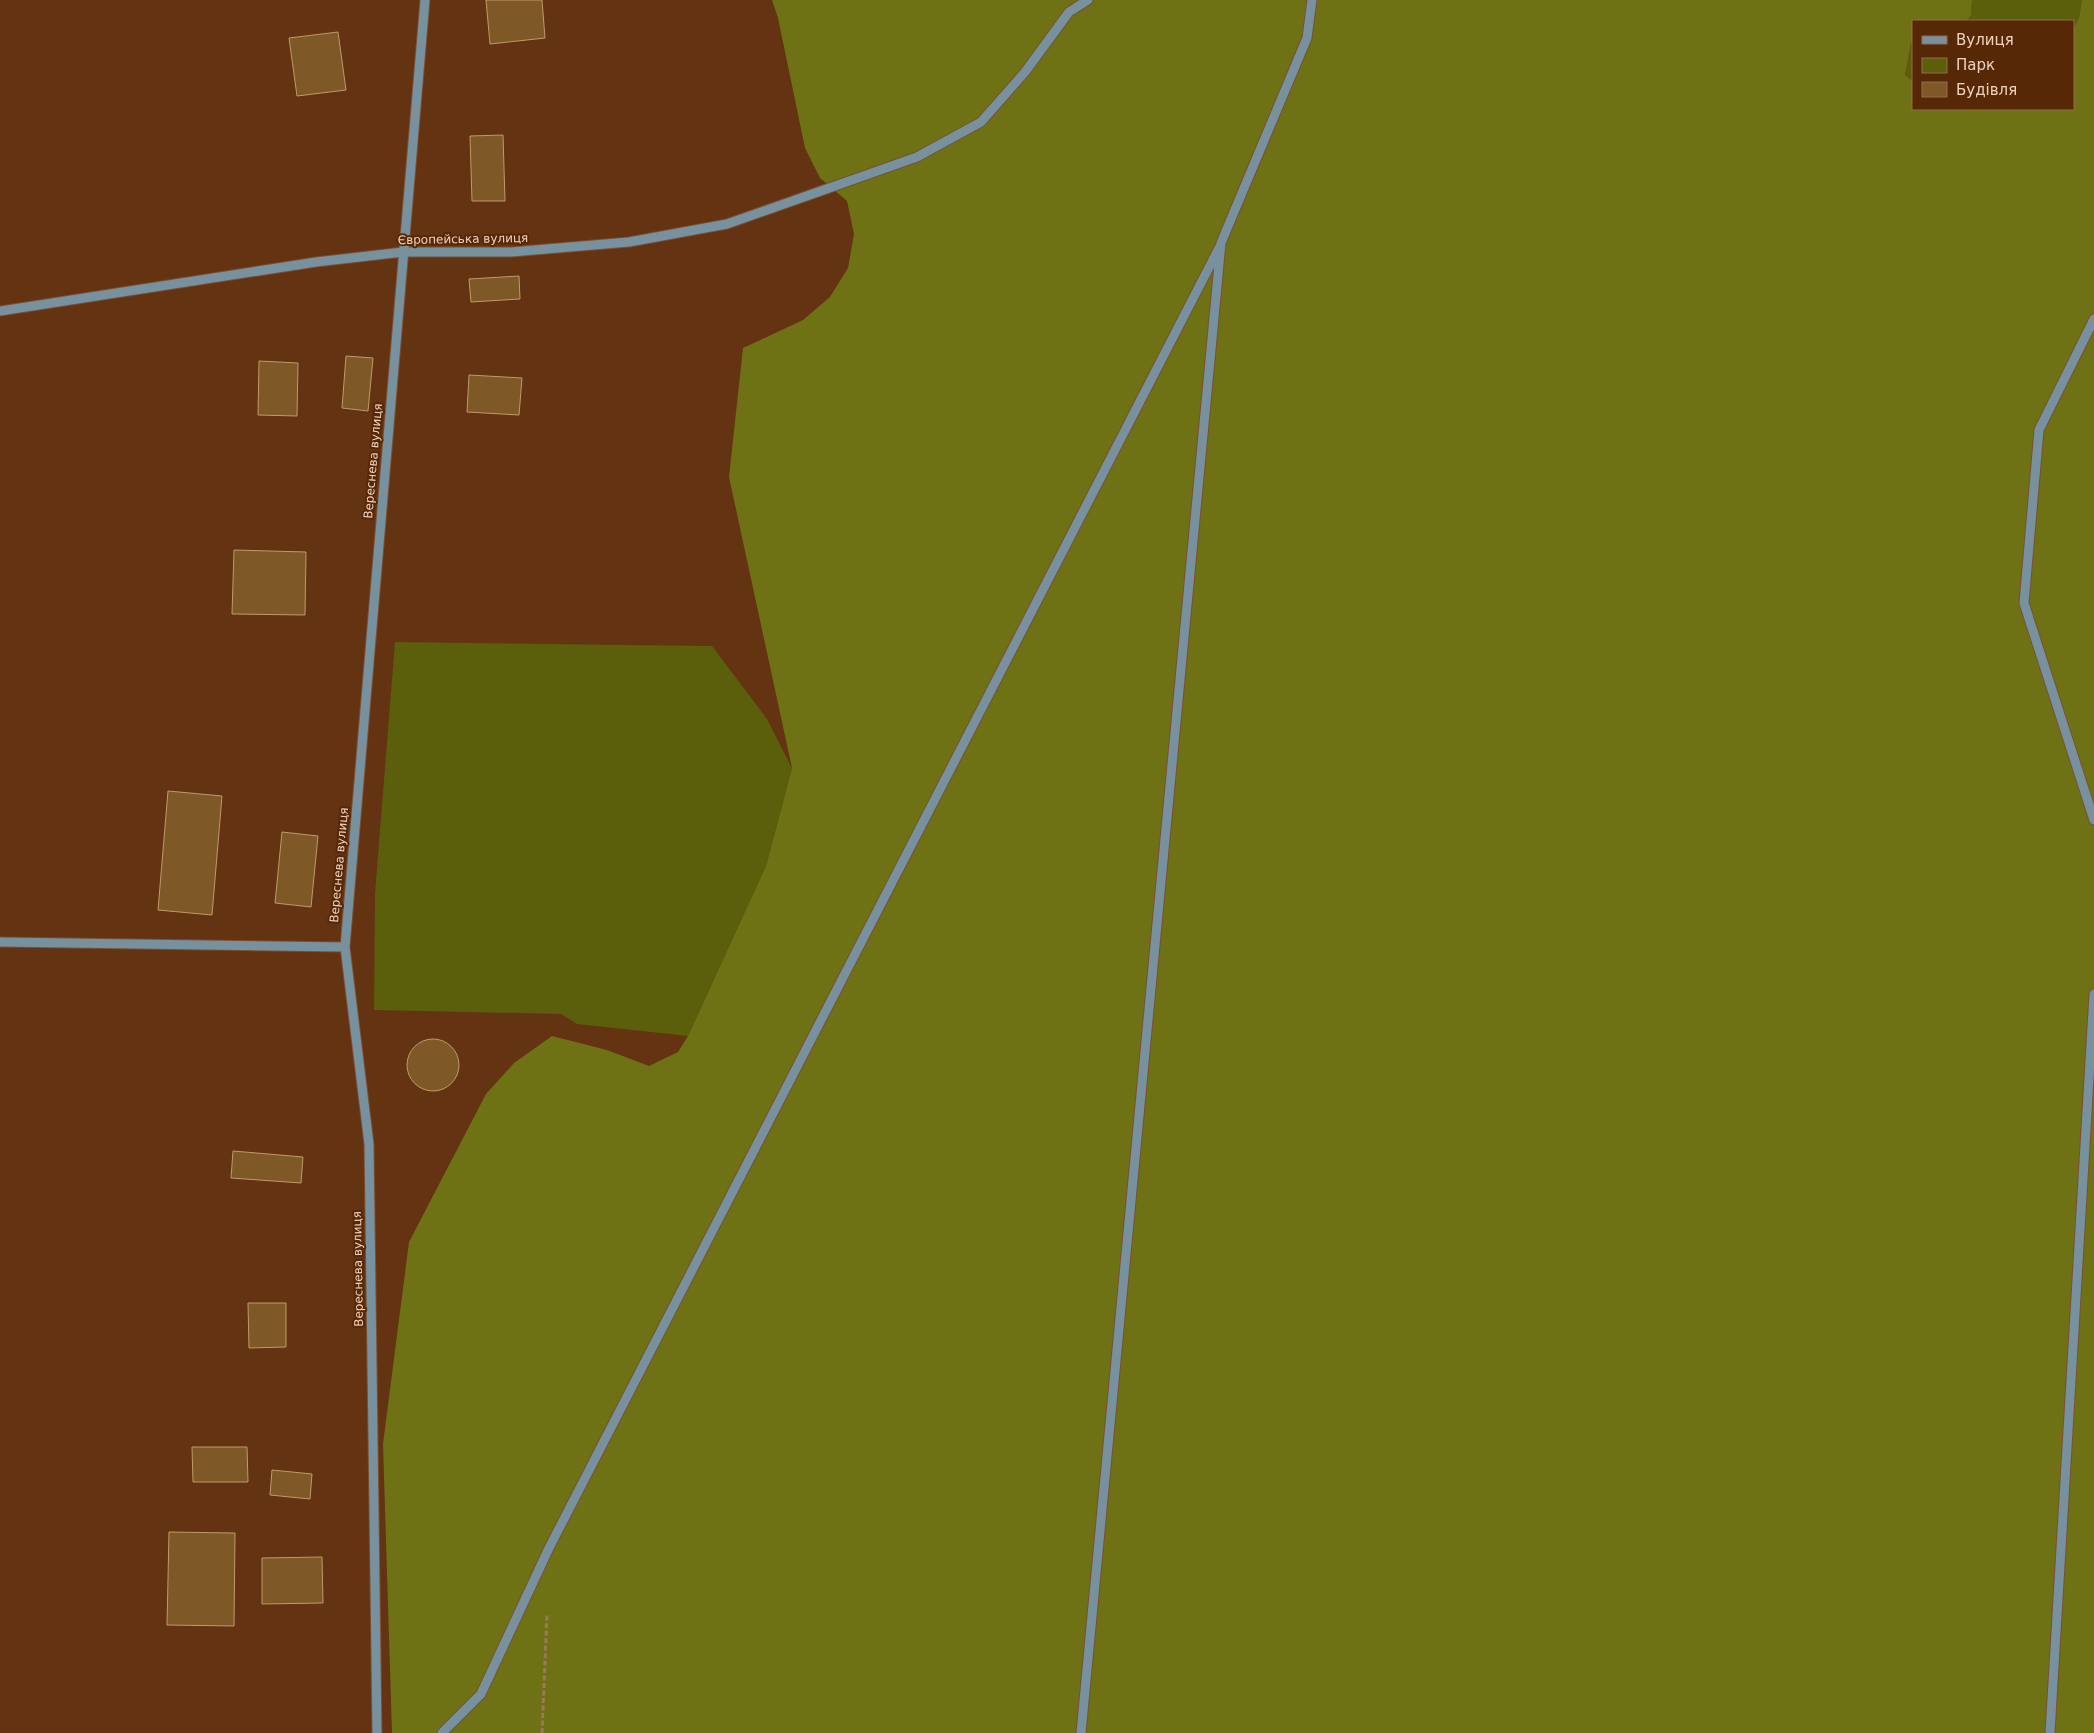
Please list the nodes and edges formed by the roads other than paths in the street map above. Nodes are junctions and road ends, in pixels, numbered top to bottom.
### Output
1 (425, 0) edge
2 (1088, 0) edge
3 (1312, 0) edge
4 (1221, 244) junction
5 (402, 252) junction
6 (0, 311) edge
7 (2094, 319) edge
8 (2094, 820) edge
9 (0, 942) edge
10 (345, 947) junction
11 (2094, 994) edge
12 (377, 1733) edge
13 (442, 1733) edge
14 (1081, 1733) edge
15 (2050, 1733) edge

1 - 5 street, Вереснева вулиця
2 - 5 street, Європейська вулиця
3 - 4 street
4 - 13 street
4 - 14 street
5 - 6 street, Європейська вулиця
5 - 10 street, Вереснева вулиця
7 - 8 street
9 - 10 street
10 - 12 street, Вереснева вулиця
11 - 15 street

